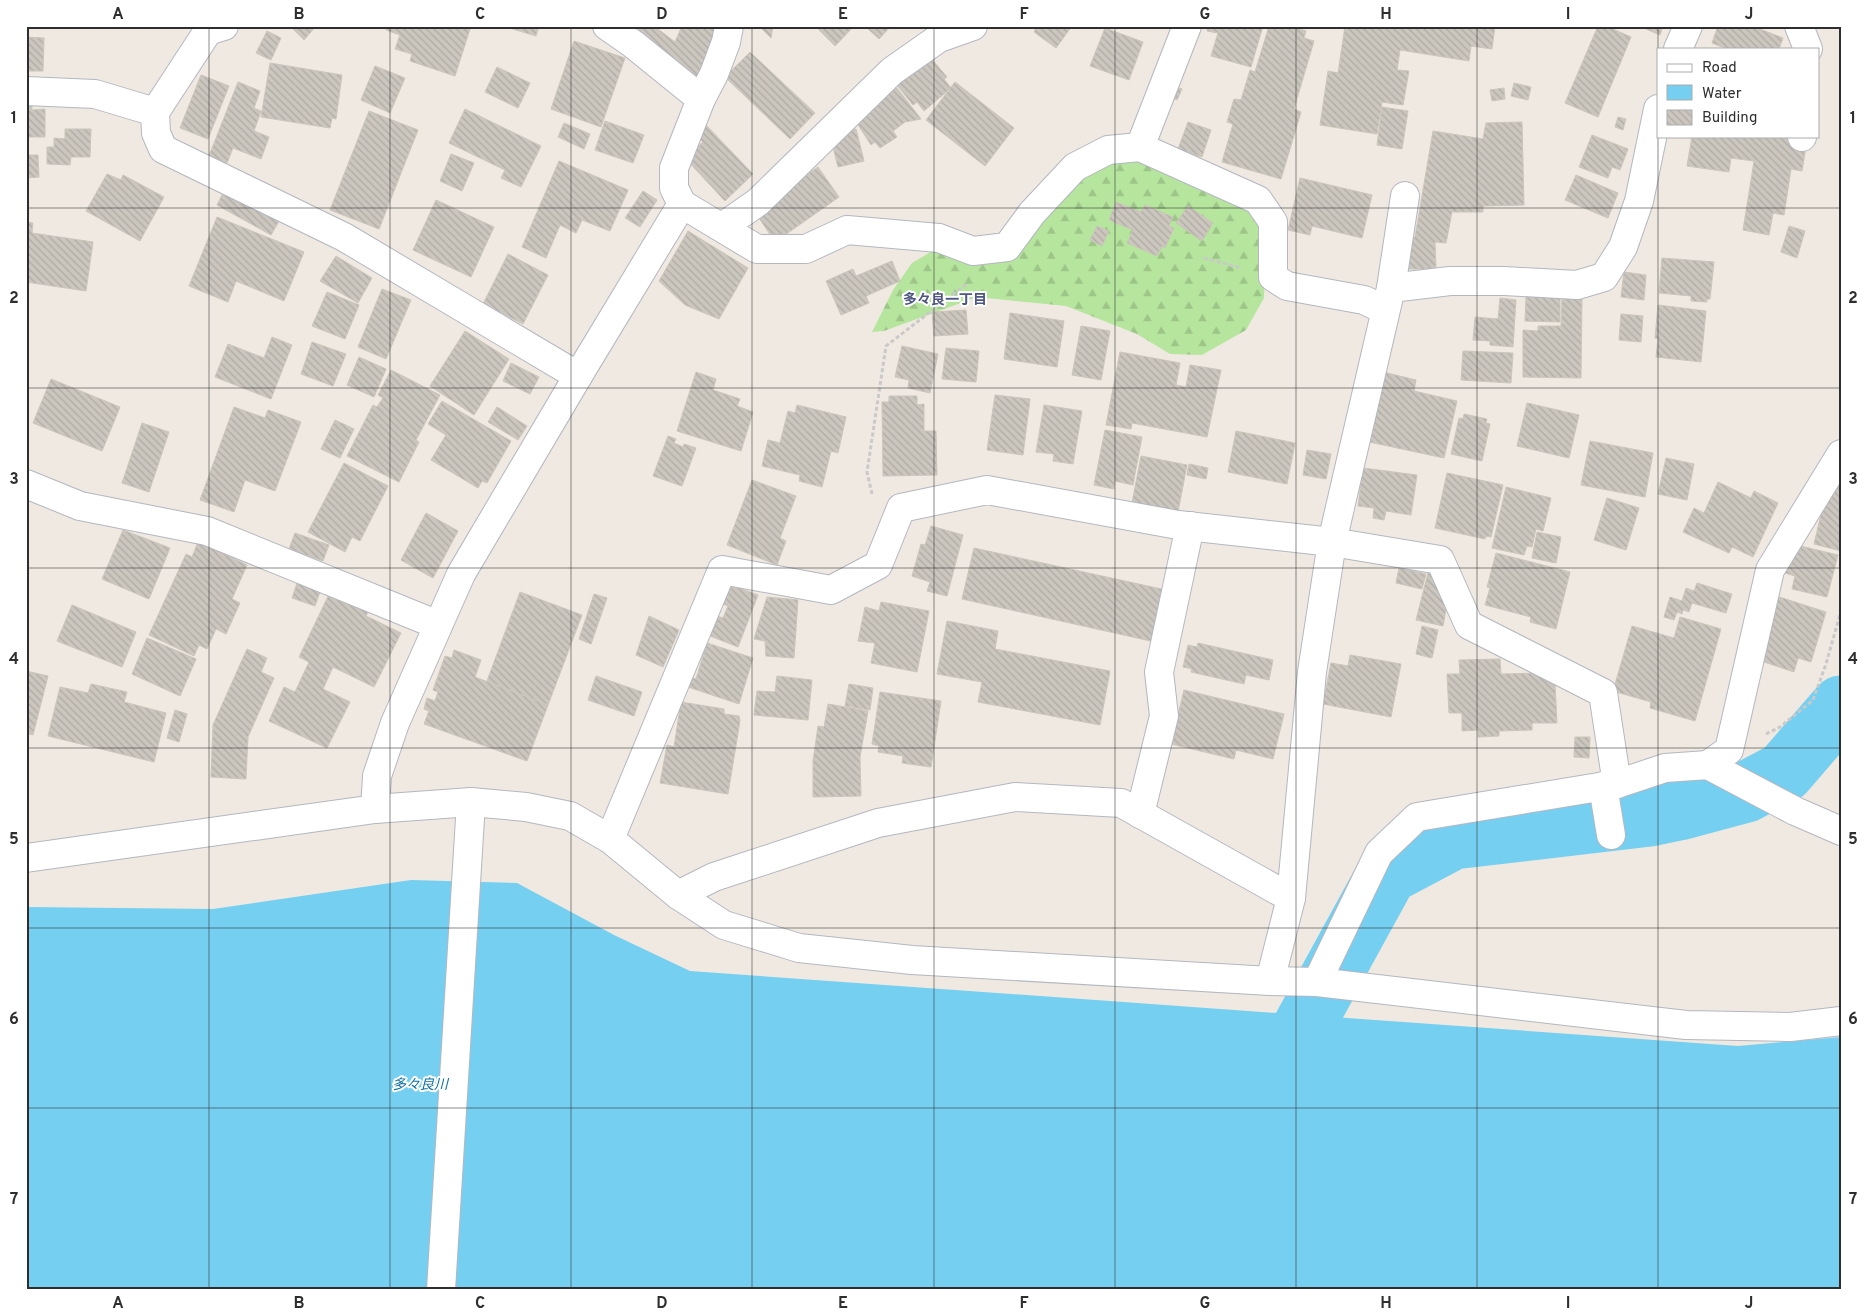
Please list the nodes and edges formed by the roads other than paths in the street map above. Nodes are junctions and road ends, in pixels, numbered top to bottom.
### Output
1 (224, 26) edge
2 (607, 26) edge
3 (729, 26) edge
4 (973, 26) edge
5 (1187, 26) edge
6 (1688, 26) edge
7 (1799, 26) edge
8 (1678, 48) edge
9 (1808, 48) edge
10 (26, 91) edge
11 (701, 99) junction
12 (155, 112) junction
13 (1657, 114) edge
14 (1140, 148) junction
15 (1405, 196) dead end
16 (682, 204) junction
17 (722, 228) junction
18 (1388, 299) junction
19 (578, 376) junction
20 (1841, 454) edge
21 (26, 484) edge
22 (1190, 526) junction
23 (1332, 542) junction
24 (438, 625) junction
25 (1718, 758) junction
26 (1610, 785) junction
27 (470, 802) junction
28 (375, 809) junction
29 (1140, 814) junction
30 (1841, 831) edge
31 (1611, 835) dead end
32 (610, 839) junction
33 (26, 858) edge
34 (678, 895) junction
35 (1291, 898) junction
36 (1270, 981) junction
37 (1317, 982) junction
38 (1841, 1021) edge
39 (441, 1290) edge

1 - 12 street
2 - 11 street
3 - 11 street
4 - 17 street
5 - 14 street
6 - 8 street
7 - 9 street
10 - 12 street
11 - 16 street
12 - 19 street
13 - 18 street
14 - 17 street
14 - 18 street
15 - 18 street
16 - 17 street
16 - 19 street
18 - 23 street
19 - 24 street
20 - 25 street
21 - 24 street
22 - 23 street
22 - 29 street
22 - 32 street
23 - 26 street
23 - 35 street
24 - 28 street
25 - 26 street
25 - 30 street
26 - 31 street
26 - 37 street
27 - 28 street
27 - 32 street
27 - 39 street
28 - 33 street
29 - 34 street
29 - 35 street
32 - 34 street
34 - 36 street
35 - 36 street
36 - 37 street
37 - 38 street

